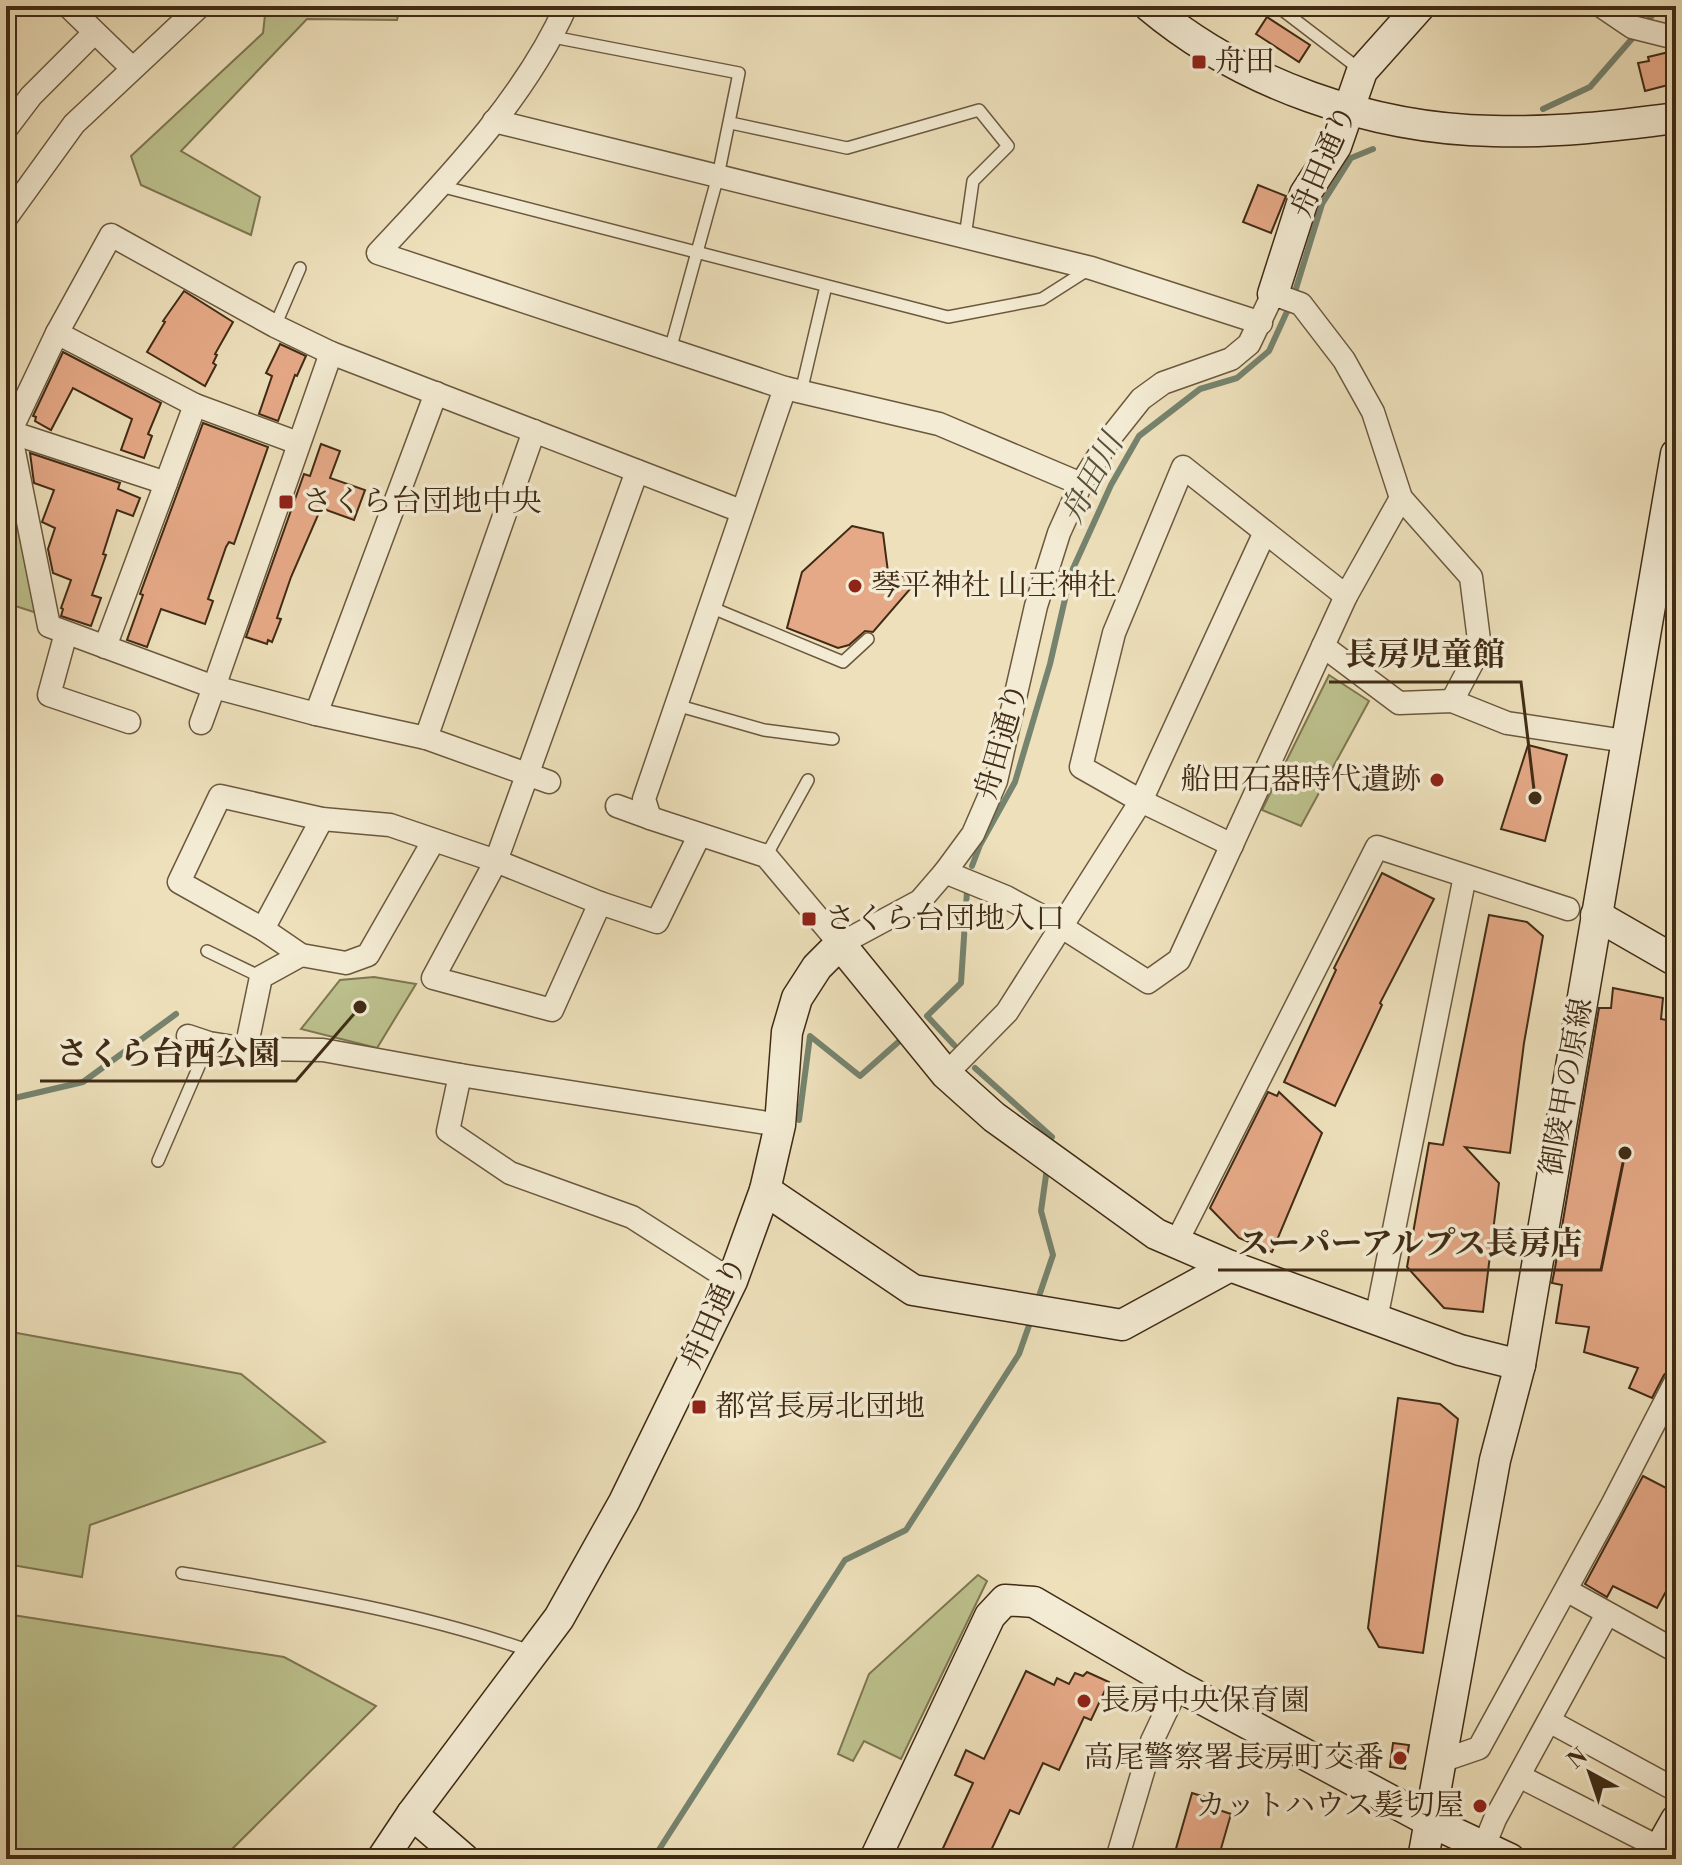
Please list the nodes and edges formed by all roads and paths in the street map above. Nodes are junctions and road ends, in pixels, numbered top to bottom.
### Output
1 (68, 6) edge
2 (200, 6) edge
3 (566, 6) edge
4 (1149, 6) edge
5 (1277, 6) edge
6 (1420, 6) edge
7 (1601, 6) edge
8 (94, 33) junction
9 (553, 37) junction
10 (1676, 38) edge
11 (132, 68) junction
12 (1362, 71) junction
13 (1350, 108) junction
14 (1676, 118) edge
15 (494, 121) junction
16 (731, 123) junction
17 (6, 129) edge
18 (718, 176) junction
19 (440, 186) junction
20 (6, 218) edge
21 (965, 237) junction
22 (698, 254) junction
23 (300, 268) dead end
24 (1091, 268) junction
25 (826, 286) junction
26 (1284, 298) junction
27 (1261, 323) junction
28 (275, 326) junction
29 (57, 333) junction
30 (670, 350) junction
31 (331, 353) junction
32 (793, 390) junction
33 (436, 393) junction
34 (195, 405) junction
35 (534, 431) junction
36 (10, 432) junction
37 (298, 443) junction
38 (1676, 454) edge
39 (637, 471) junction
40 (166, 483) junction
41 (1081, 484) junction
42 (1401, 498) junction
43 (741, 511) junction
44 (1265, 532) junction
45 (1346, 596) junction
46 (710, 607) junction
47 (66, 633) junction
48 (868, 639) dead end
49 (1323, 646) junction
50 (105, 647) junction
51 (214, 687) junction
52 (1452, 701) junction
53 (676, 705) junction
54 (316, 714) junction
55 (129, 722) dead end
56 (201, 723) dead end
57 (426, 738) junction
58 (833, 739) dead end
59 (1625, 741) junction
60 (527, 773) junction
61 (808, 780) dead end
62 (549, 782) dead end
63 (1141, 801) junction
64 (617, 806) dead end
65 (650, 818) junction
66 (322, 819) junction
67 (699, 836) junction
68 (434, 840) junction
69 (1232, 845) junction
70 (766, 856) junction
71 (496, 861) junction
72 (945, 872) junction
73 (1465, 876) junction
74 (600, 903) junction
75 (1582, 912) junction
76 (1062, 927) junction
77 (263, 929) junction
78 (840, 944) junction
79 (207, 951) dead end
80 (301, 955) junction
81 (1676, 961) edge
82 (261, 977) junction
83 (198, 1040) joint
84 (246, 1049) junction
85 (946, 1074) junction
86 (460, 1075) junction
87 (780, 1125) junction
88 (158, 1161) dead end
89 (765, 1190) junction
90 (1176, 1243) junction
91 (1230, 1266) junction
92 (732, 1281) junction
93 (1376, 1319) junction
94 (1520, 1365) junction
95 (1676, 1381) edge
96 (182, 1573) dead end
97 (1566, 1590) junction
98 (1607, 1614) junction
99 (1676, 1651) edge
100 (533, 1652) junction
101 (1178, 1686) junction
102 (1549, 1721) junction
103 (1441, 1761) junction
104 (1519, 1776) junction
105 (1676, 1790) edge
106 (412, 1814) junction
107 (1676, 1820) edge
108 (1429, 1821) junction
109 (1497, 1853) edge
110 (1657, 1854) edge
111 (382, 1859) edge
112 (464, 1859) edge
113 (875, 1859) edge
114 (1117, 1859) edge
115 (1423, 1859) edge

1 - 8 street
2 - 11 street
3 - 9 street
4 - 13 street
5 - 12 lane
6 - 12 street, 舟田通り
7 - 10 street
8 - 11 street
8 - 17 street
9 - 15 street
9 - 16 lane
11 - 20 street
12 - 13 street, 舟田通り
13 - 14 street
13 - 26 street, 舟田通り
15 - 18 street
15 - 19 street
16 - 18 lane
16 - 21 lane
18 - 21 street
18 - 22 lane
19 - 22 lane
19 - 30 street
21 - 24 street
22 - 25 lane
22 - 30 lane
23 - 28 lane
24 - 25 lane
24 - 27 street
25 - 32 lane
26 - 27 street, 舟田通り
26 - 42 street
27 - 41 street, 舟田通り
28 - 29 street
28 - 31 street
29 - 34 street
29 - 36 street
30 - 32 street
31 - 33 street
31 - 37 street
32 - 41 street
32 - 43 street
33 - 35 street
33 - 54 street
34 - 37 street
34 - 40 street
35 - 39 street
35 - 57 street
36 - 40 street
36 - 47 street
37 - 51 street
38 - 59 street, 御陵甲の原線
39 - 43 street
39 - 60 street
40 - 50 street
41 - 72 street, 舟田通り
42 - 45 street
42 - 52 street
43 - 46 street
44 - 45 street
44 - 63 street
44 - 63 street
45 - 49 street
46 - 48 lane
46 - 53 street
47 - 50 street
47 - 55 street
49 - 52 street
49 - 69 street
50 - 51 street
51 - 54 street
51 - 56 street
52 - 59 street
53 - 58 lane
53 - 65 street
54 - 57 street
57 - 60 street
59 - 75 street, 御陵甲の原線
60 - 62 street
60 - 71 street
61 - 70 lane
63 - 69 street
63 - 76 street
64 - 65 street
65 - 67 street
66 - 68 street
66 - 77 street
66 - 77 street
67 - 70 street
67 - 74 street
68 - 71 street
68 - 80 street
69 - 76 street
70 - 78 street
71 - 74 street
71 - 74 street
72 - 76 street
72 - 78 street, 舟田通り
73 - 75 street
73 - 90 street
73 - 93 street
75 - 81 street
75 - 94 street, 御陵甲の原線
76 - 85 street
77 - 80 street
78 - 85 street
78 - 87 street, 舟田通り
79 - 82 lane
80 - 82 street
82 - 84 street
83 - 84 street
83 - 88 lane
84 - 86 street
85 - 90 street
86 - 87 street
86 - 92 street
87 - 89 street, 舟田通り
89 - 91 street
89 - 92 street, 舟田通り
90 - 91 street
91 - 93 street
92 - 100 street, 舟田通り
93 - 94 street
94 - 103 street, 御陵甲の原線
95 - 97 street
96 - 100 lane
97 - 98 street
97 - 103 street
98 - 99 street
98 - 102 street
100 - 106 street, 舟田通り
101 - 108 street
101 - 113 street
101 - 114 street
102 - 104 street
102 - 105 street
103 - 108 street, 御陵甲の原線
104 - 109 street
104 - 110 street
106 - 111 street, 舟田通り
106 - 112 street
107 - 110 street
108 - 109 street
108 - 115 street, 御陵甲の原線

